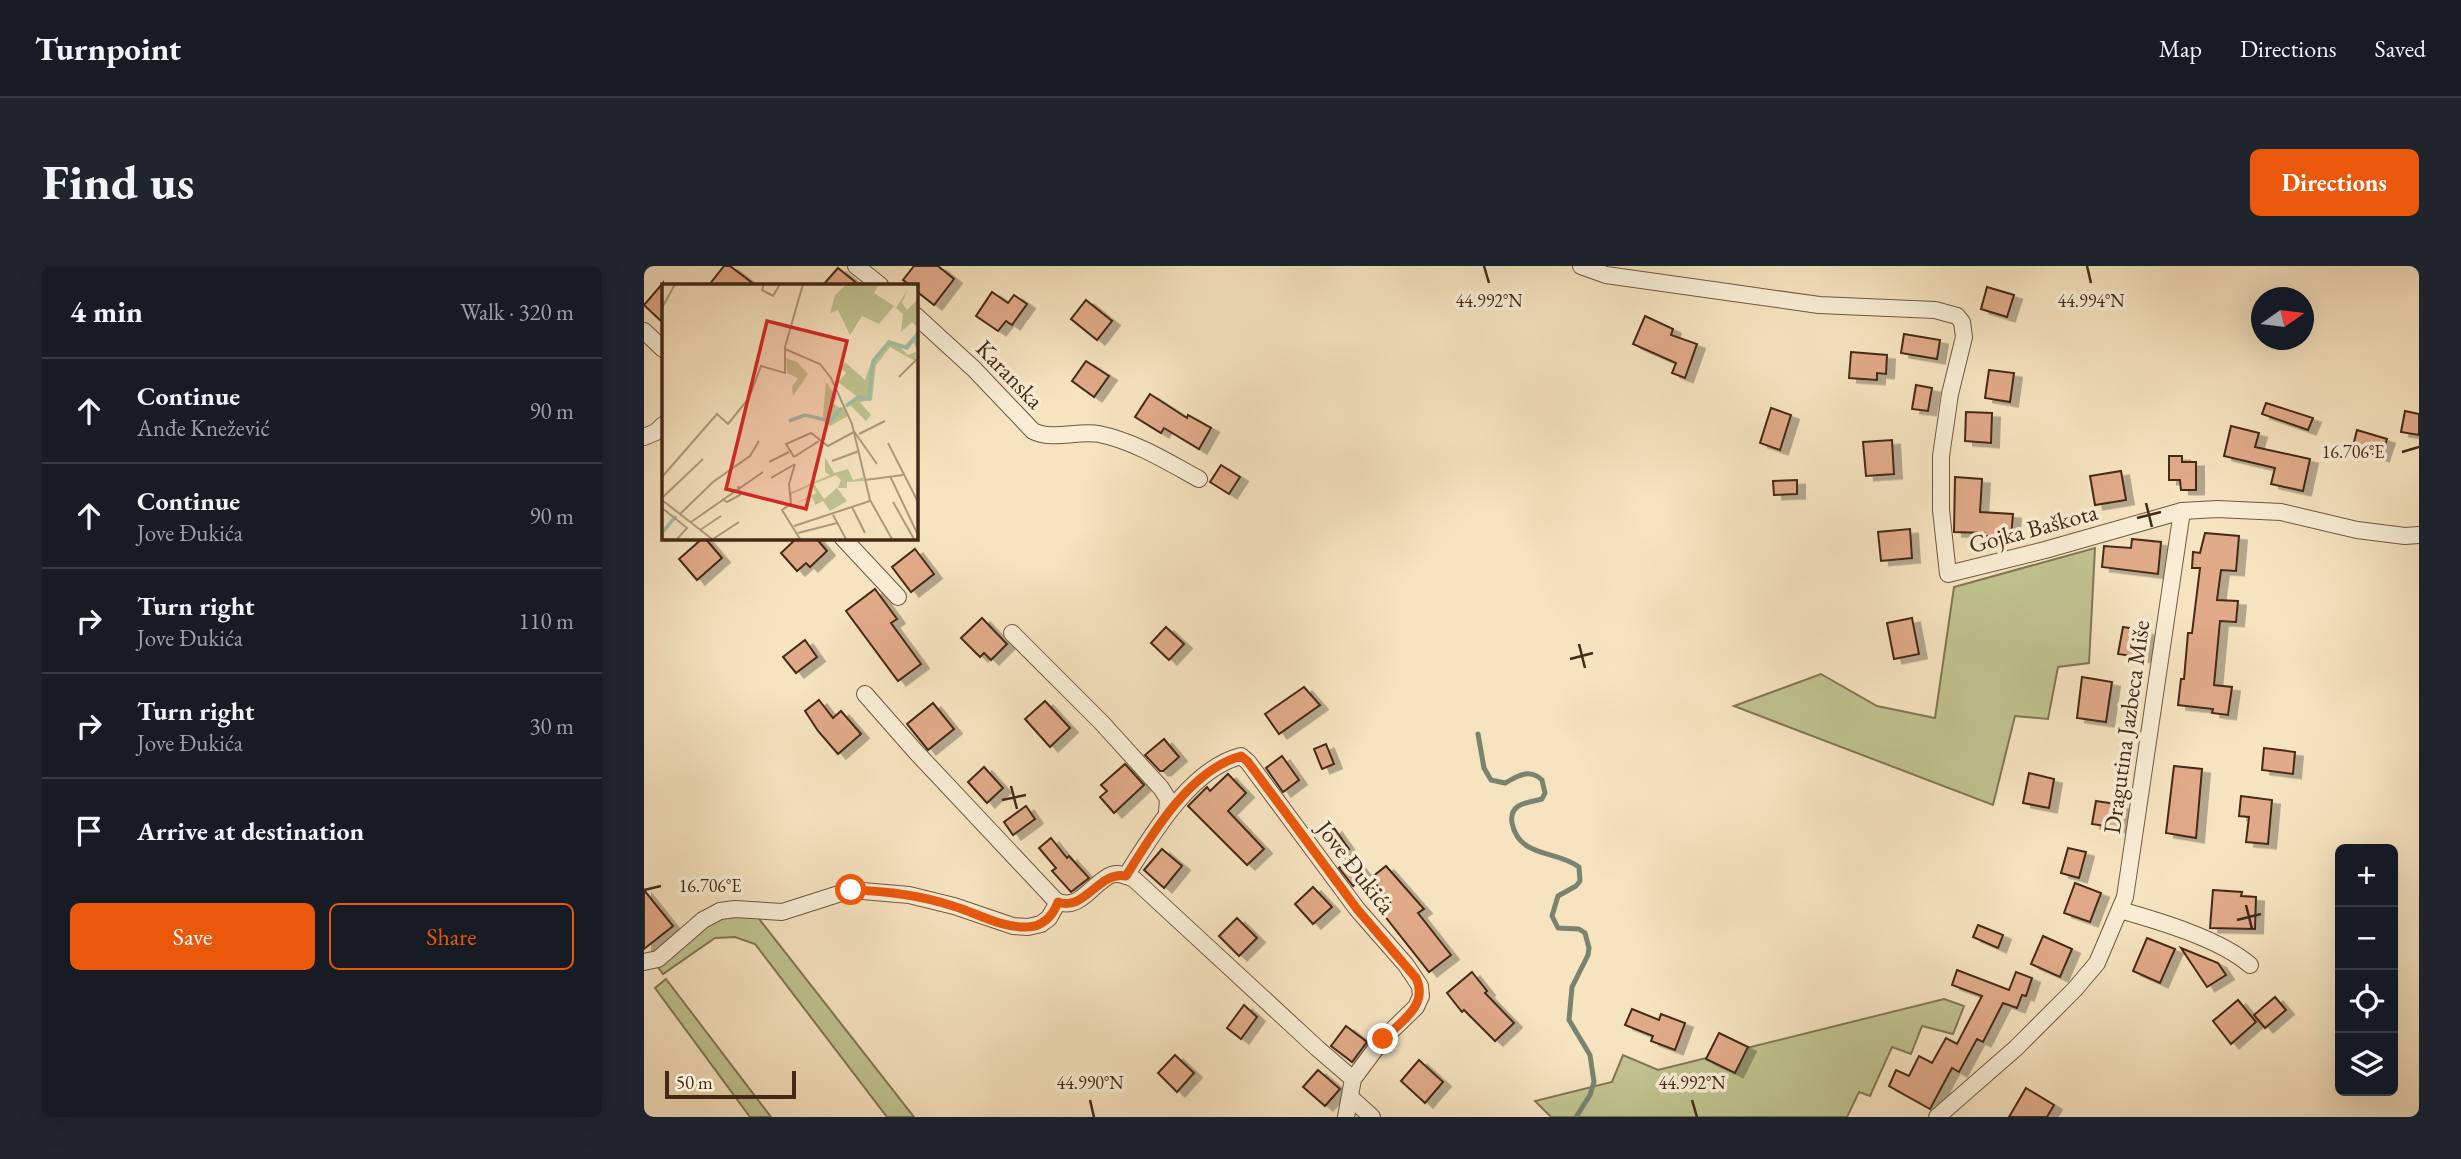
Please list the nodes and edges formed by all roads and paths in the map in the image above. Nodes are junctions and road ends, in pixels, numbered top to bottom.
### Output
1 (856, 266) edge
2 (1581, 266) edge
3 (879, 284) edge
4 (917, 317) edge
5 (644, 331) edge
6 (662, 348) edge
7 (662, 426) edge
8 (644, 437) edge
9 (1199, 479) dead end
10 (2182, 511) junction
11 (2419, 535) edge
12 (844, 539) edge
13 (898, 597) dead end
14 (1013, 633) dead end
15 (865, 694) dead end
16 (1167, 812) junction
17 (1126, 876) junction
18 (1058, 902) junction
19 (2120, 910) junction
20 (644, 962) edge
21 (2250, 965) dead end
22 (1353, 1079) junction
23 (1351, 1098) junction
24 (1346, 1117) edge
25 (1372, 1117) edge
26 (1937, 1117) edge

1 - 3 street
2 - 10 street, Gojka Baškota
4 - 9 street, Karanska
5 - 6 street
7 - 8 street
10 - 11 street
10 - 19 street, Dragutina Jazbeca Miše
12 - 13 street
14 - 16 street
15 - 18 street
16 - 17 street, Jove Đukića
16 - 22 street, Jove Đukića
17 - 18 street
17 - 22 street
18 - 20 street
19 - 21 street
19 - 26 street, Dragutina Jazbeca Miše
22 - 23 street
23 - 24 street
23 - 25 street

